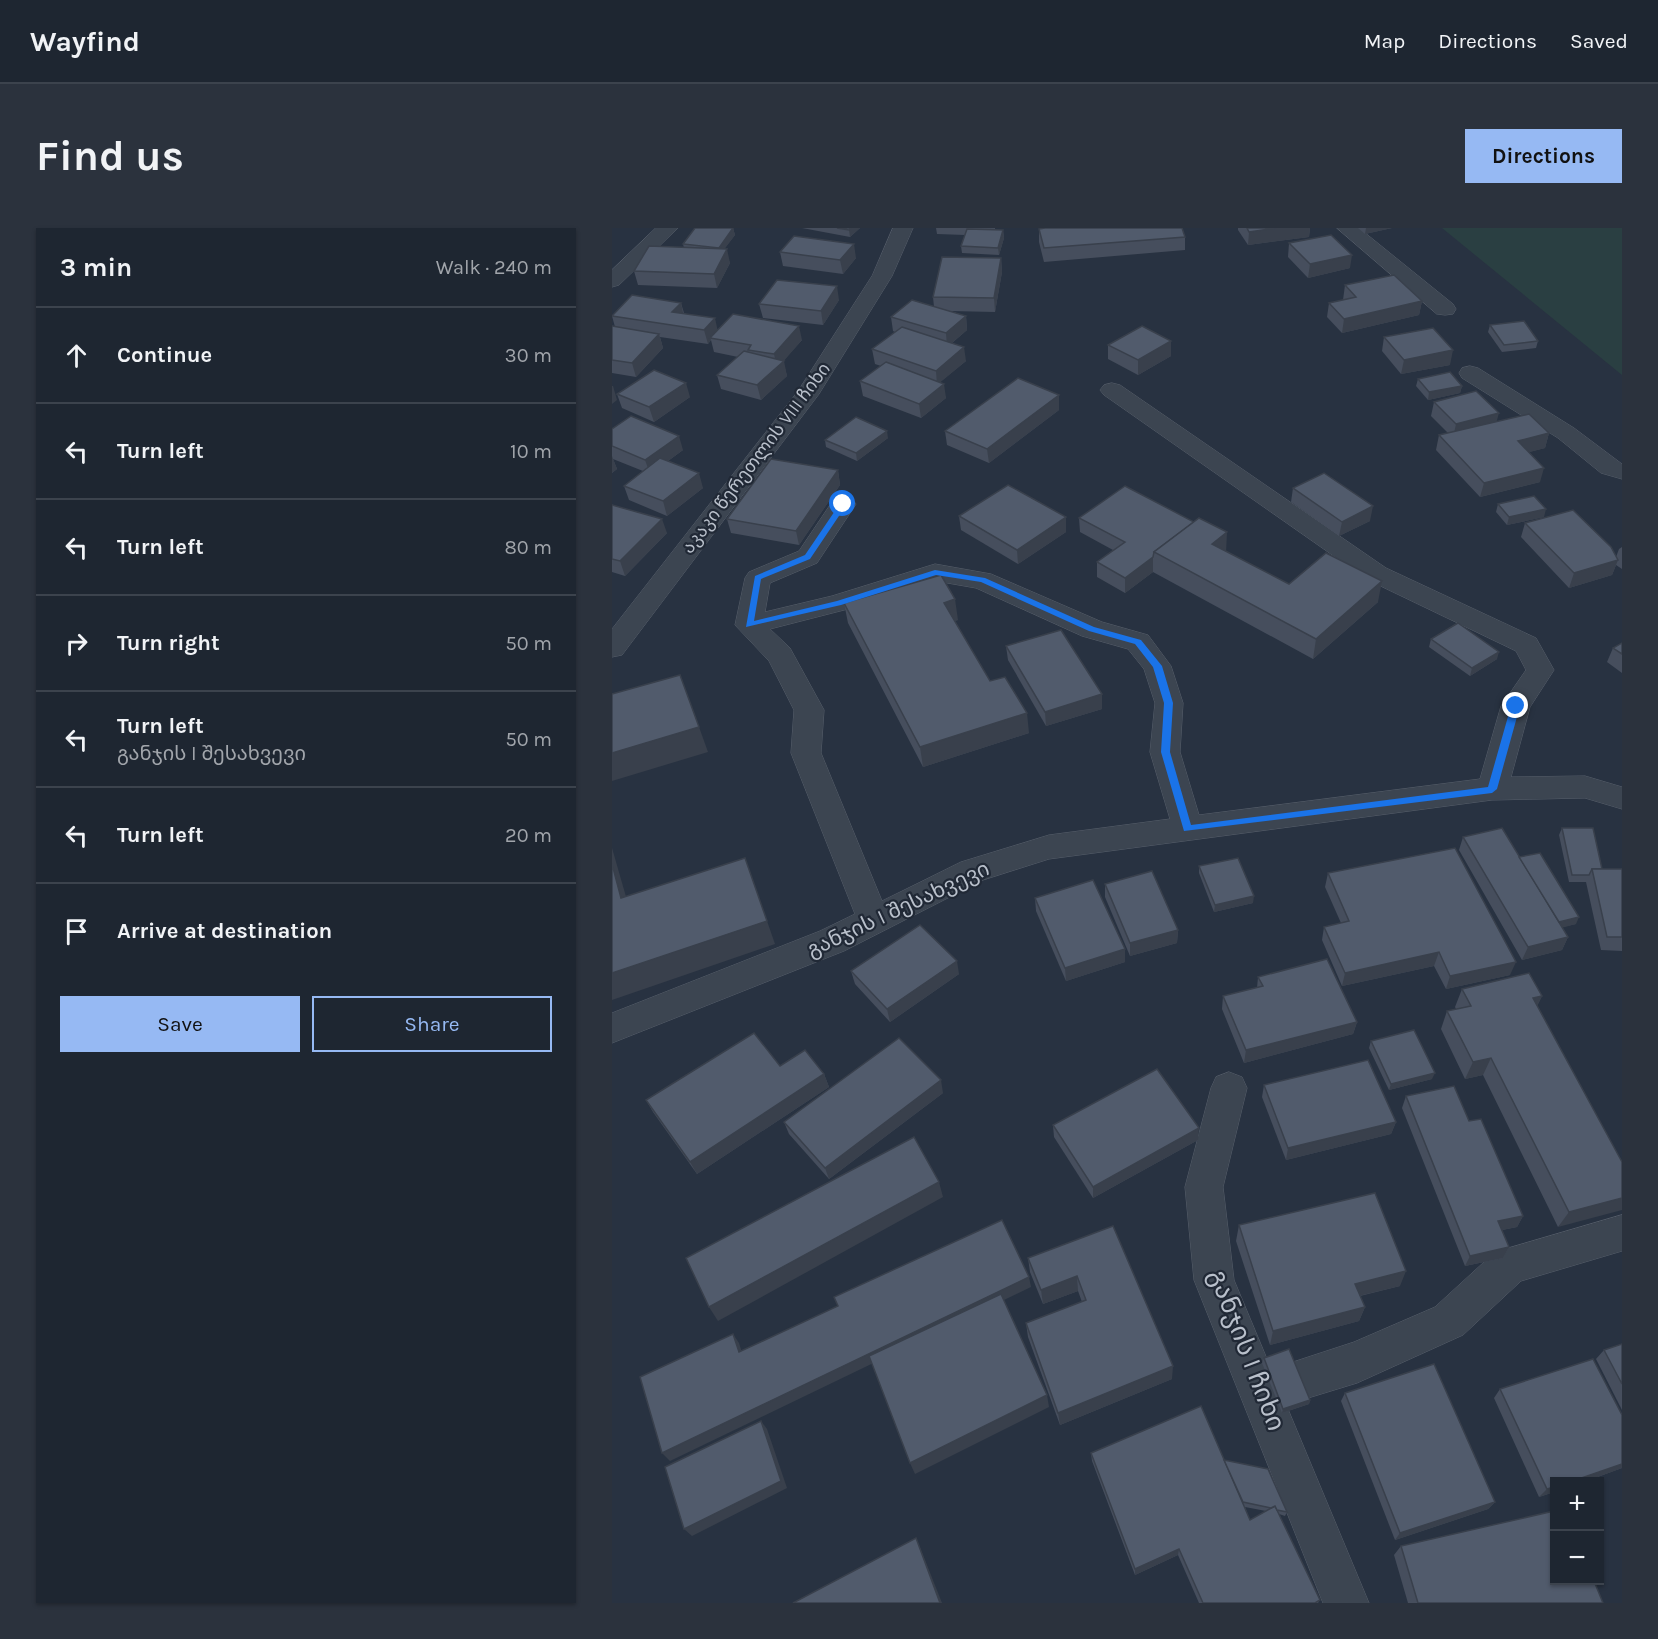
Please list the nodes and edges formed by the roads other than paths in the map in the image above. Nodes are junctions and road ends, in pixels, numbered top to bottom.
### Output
1 (668, 228) edge
2 (903, 228) edge
3 (1347, 228) edge
4 (612, 281) edge
5 (1444, 309) dead end
6 (1470, 373) dead end
7 (1112, 390) dead end
8 (1622, 472) edge
9 (843, 504) dead end
10 (749, 625) junction
11 (612, 648) edge
12 (1492, 789) junction
13 (1622, 798) edge
14 (1188, 829) junction
15 (874, 920) junction
16 (612, 1028) edge
17 (1229, 1088) dead end
18 (1622, 1233) edge
19 (1308, 1377) dead end
20 (1346, 1603) edge

1 - 4 street
2 - 11 street, აკაკი წერეთლის VIII ჩიხი
3 - 5 street
6 - 8 street
7 - 12 street
9 - 10 street
10 - 14 street
10 - 15 street
12 - 13 street, განჯის I შესახვევი
12 - 14 street, განჯის I შესახვევი
14 - 15 street, განჯის I შესახვევი
15 - 16 street, განჯის I შესახვევი
17 - 20 street, განჯის I ჩიხი
18 - 19 street

